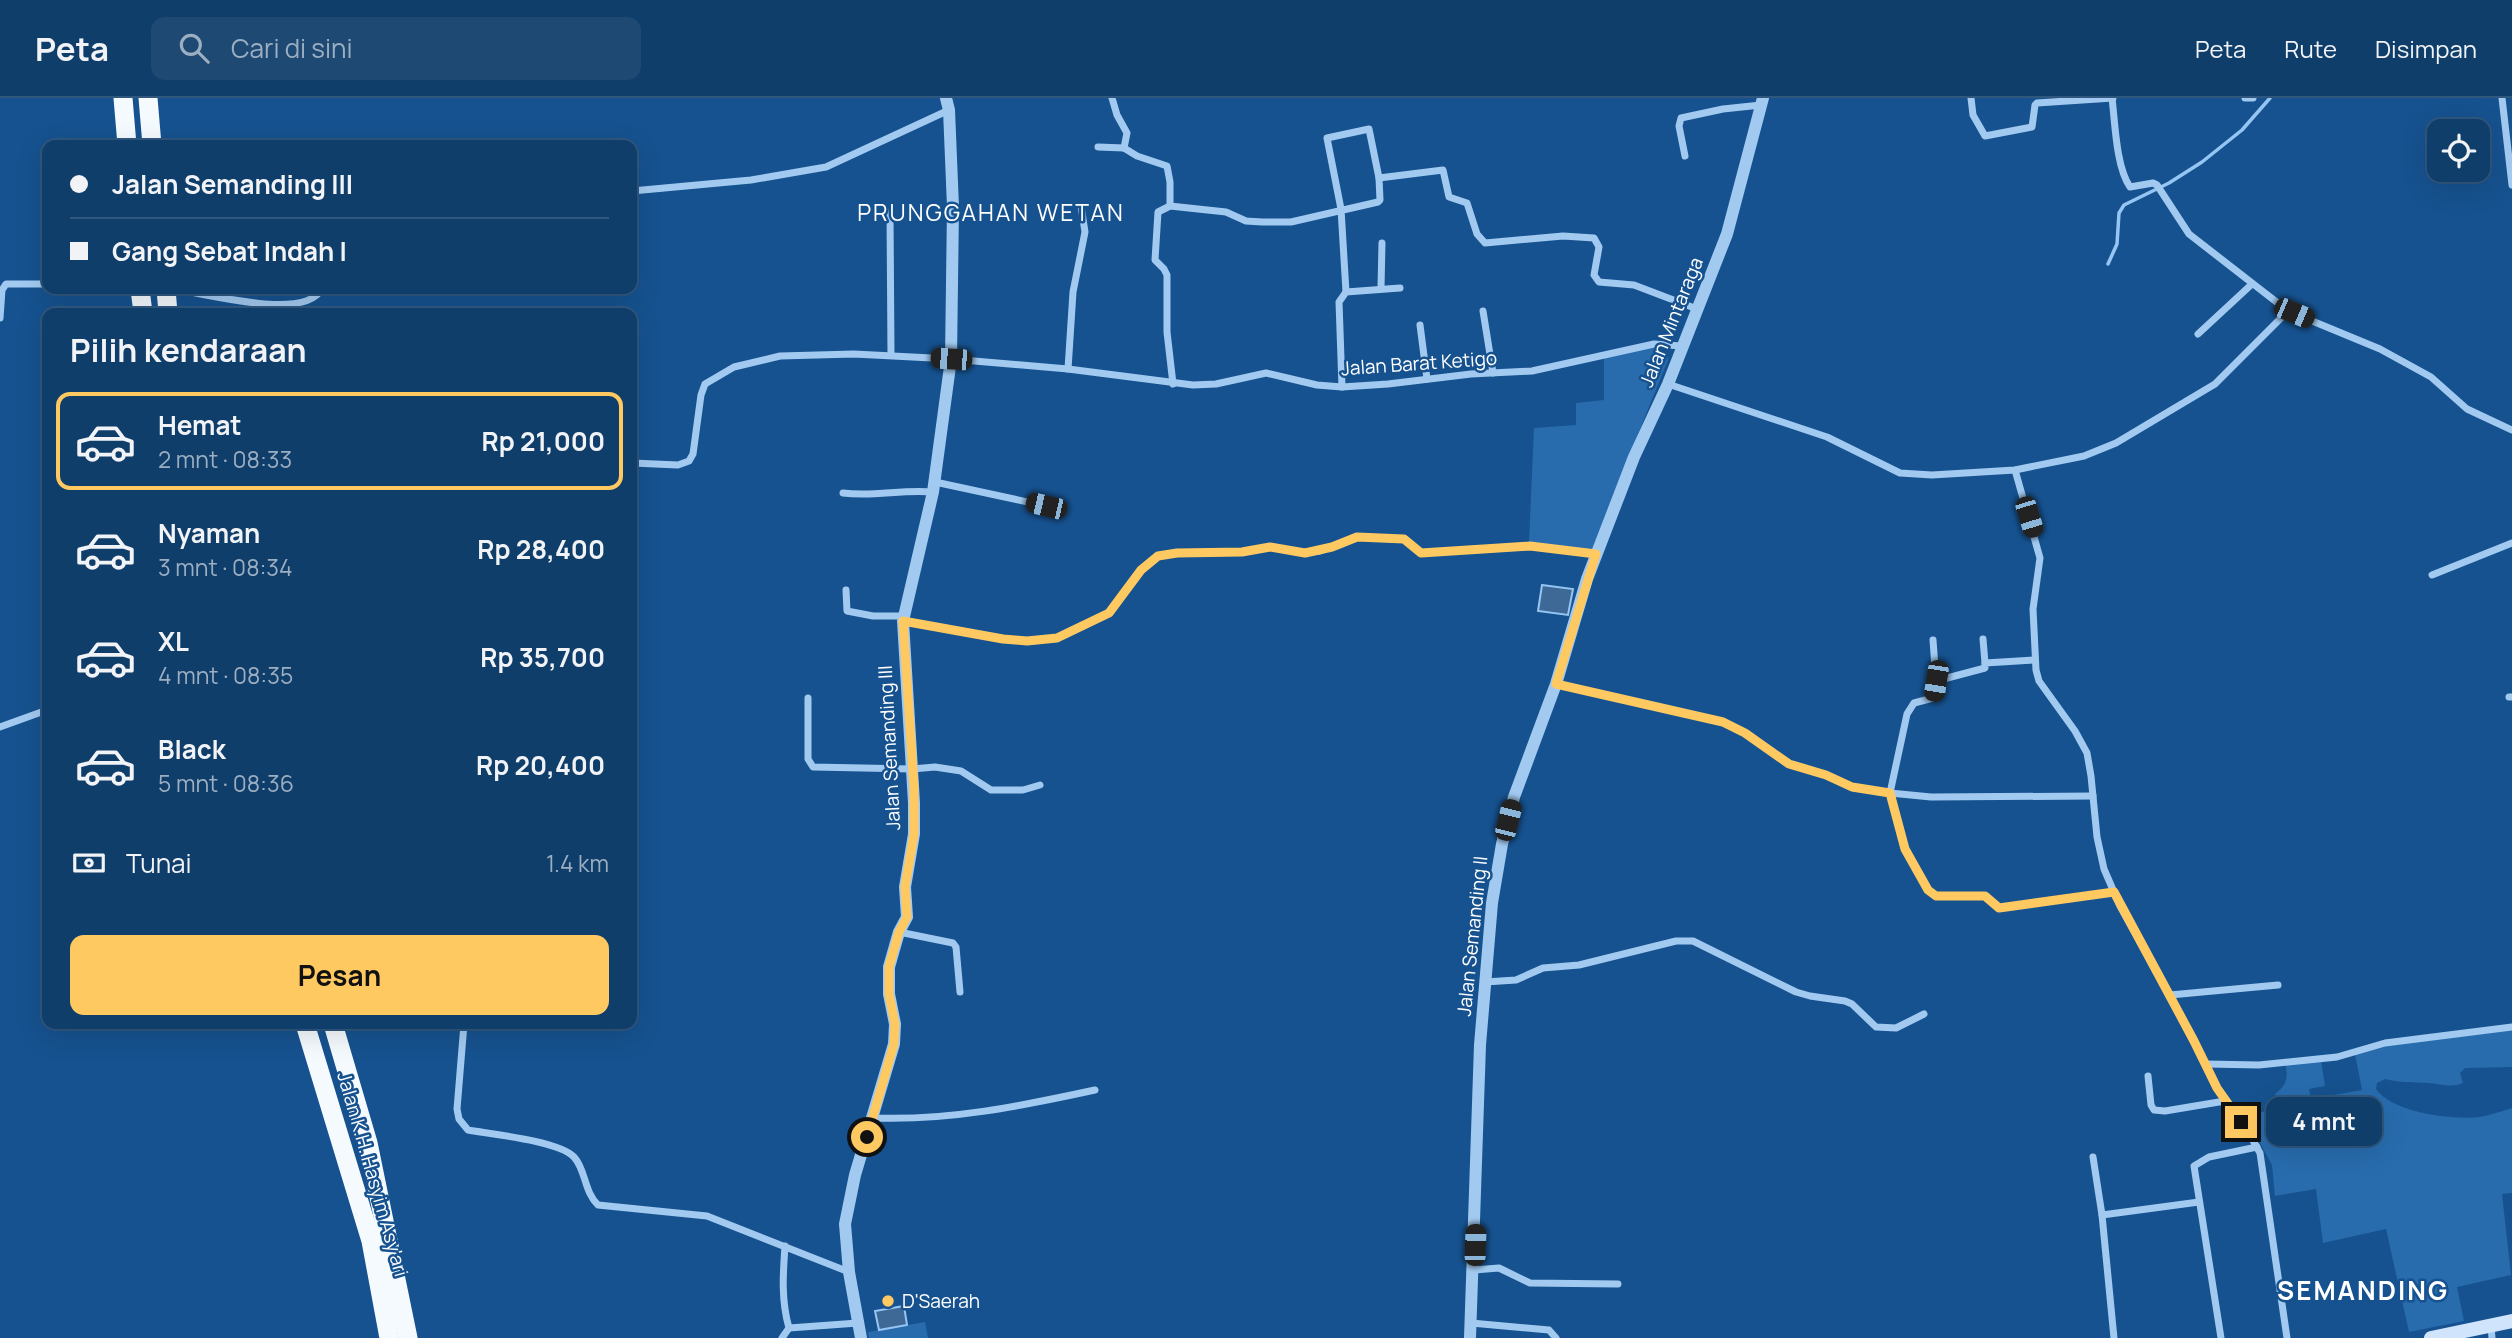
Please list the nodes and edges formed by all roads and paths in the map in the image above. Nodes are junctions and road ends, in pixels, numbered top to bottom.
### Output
1 (123, 98) edge
2 (138, 98) edge
3 (148, 98) edge
4 (1112, 98) edge
5 (1971, 98) edge
6 (2113, 98) edge
7 (2245, 98) edge
8 (2253, 98) edge
9 (2502, 98) edge
10 (948, 101) edge
11 (1762, 102) edge
12 (127, 140) edge
13 (142, 140) edge
14 (152, 140) edge
15 (1098, 147) dead end
16 (1124, 148) junction
17 (1685, 156) dead end
18 (1379, 177) junction
19 (2512, 185) edge
20 (637, 191) edge
21 (1081, 205) dead end
22 (1170, 206) junction
23 (1341, 209) junction
24 (890, 212) dead end
25 (1382, 243) dead end
26 (42, 284) edge
27 (2252, 284) junction
28 (1381, 288) junction
29 (1400, 288) dead end
30 (1346, 292) junction
31 (211, 294) edge
32 (317, 294) edge
33 (1697, 309) junction
34 (1483, 311) dead end
35 (2288, 312) junction
36 (0, 318) edge
37 (1420, 325) dead end
38 (2197, 334) dead end
39 (1681, 346) junction
40 (891, 355) junction
41 (951, 359) junction
42 (1068, 369) junction
43 (1493, 373) junction
44 (1427, 379) junction
45 (1668, 383) junction
46 (1173, 384) junction
47 (1342, 387) junction
48 (2512, 430) edge
49 (637, 463) edge
50 (2015, 470) junction
51 (934, 487) junction
52 (843, 494) dead end
53 (1046, 506) dead end
54 (2512, 543) edge
55 (1596, 554) junction
56 (2432, 575) dead end
57 (846, 590) dead end
58 (904, 619) junction
59 (1983, 639) dead end
60 (1933, 640) dead end
61 (2034, 660) junction
62 (1985, 663) junction
63 (1936, 681) junction
64 (1556, 684) junction
65 (808, 698) dead end
66 (42, 712) edge
67 (0, 727) edge
68 (912, 769) junction
69 (1041, 785) dead end
70 (1890, 793) junction
71 (2093, 796) junction
72 (2114, 892) junction
73 (899, 932) junction
74 (1485, 982) junction
75 (2278, 985) dead end
76 (960, 992) dead end
77 (2170, 996) junction
78 (1924, 1014) dead end
79 (2512, 1027) edge
80 (307, 1029) edge
81 (335, 1029) edge
82 (464, 1029) edge
83 (2206, 1064) junction
84 (2148, 1076) dead end
85 (1095, 1090) dead end
86 (2225, 1101) junction
87 (873, 1118) junction
88 (2257, 1147) junction
89 (2093, 1157) dead end
90 (2199, 1202) junction
91 (2102, 1215) junction
92 (785, 1245) junction
93 (1474, 1270) junction
94 (849, 1272) junction
95 (1618, 1284) dead end
96 (2512, 1321) edge
97 (858, 1323) junction
98 (1471, 1323) junction
99 (789, 1328) junction
100 (2492, 1332) edge
101 (389, 1338) edge
102 (408, 1338) edge
103 (782, 1338) edge
104 (861, 1338) edge
105 (1470, 1338) edge
106 (1556, 1338) edge
107 (2114, 1338) edge
108 (2221, 1338) edge
109 (2287, 1338) edge
110 (2431, 1338) edge

1 - 12 highway
2 - 13 highway
3 - 14 highway
4 - 16 street
5 - 6 street
6 - 27 street
7 - 8 street
9 - 19 street
10 - 20 street
10 - 41 street, Jalan Semanding III
11 - 17 street
11 - 33 street, Jalan Mintaraga
15 - 16 street
16 - 22 street
18 - 23 street
18 - 23 street
18 - 33 street
21 - 42 street
22 - 23 street
22 - 46 street
23 - 30 street
24 - 40 street
25 - 28 street
26 - 36 street
27 - 35 street
27 - 38 street
28 - 29 street
28 - 30 street
30 - 47 street
31 - 32 street
33 - 39 street, Jalan Mintaraga
34 - 43 street
35 - 48 street
35 - 50 street
37 - 44 street
39 - 43 street, Jalan Barat Ketigo
39 - 45 street, Jalan Mintaraga
40 - 41 street, Jalan Barat Ketigo
40 - 49 street, Jalan Barat Ketigo
41 - 42 street, Jalan Barat Ketigo
41 - 51 street, Jalan Semanding III
42 - 46 street, Jalan Barat Ketigo
43 - 44 street, Jalan Barat Ketigo
44 - 47 street, Jalan Barat Ketigo
45 - 50 street
45 - 55 street, Jalan Mintaraga
46 - 47 street, Jalan Barat Ketigo
50 - 61 street
51 - 52 street
51 - 53 street
51 - 58 street, Jalan Semanding III
54 - 56 street
55 - 58 street
55 - 64 street, Jalan Semanding II
57 - 58 street
58 - 68 street, Jalan Semanding III
59 - 62 street
60 - 63 street
61 - 62 street
61 - 71 street
62 - 63 street
63 - 70 street
64 - 70 street
64 - 74 street, Jalan Semanding II
65 - 68 street
66 - 67 street
68 - 69 street
68 - 73 street, Jalan Semanding III
70 - 71 street
70 - 72 street
71 - 72 street
72 - 77 street
73 - 76 street
73 - 87 street, Jalan Semanding III
74 - 78 street
74 - 93 street, Jalan Semanding II
75 - 77 street
77 - 83 street
79 - 83 street
80 - 101 highway, Jalan K.H. Hasyim Asy'ari
81 - 102 highway, Jalan K.H. Hasyim Asy'ari
82 - 92 street
83 - 86 street
84 - 86 street
85 - 87 street
86 - 88 street
87 - 94 street, Jalan Semanding III
88 - 90 street
88 - 109 street
89 - 91 street
90 - 91 street
90 - 108 street
91 - 107 street
92 - 94 street
92 - 99 street
93 - 95 street
93 - 98 street, Jalan Semanding II
94 - 97 street, Jalan Semanding III
96 - 100 main road
97 - 99 street
97 - 104 street, Jalan Semanding III
98 - 105 street, Jalan Semanding II
98 - 106 street
99 - 103 street
100 - 110 main road

